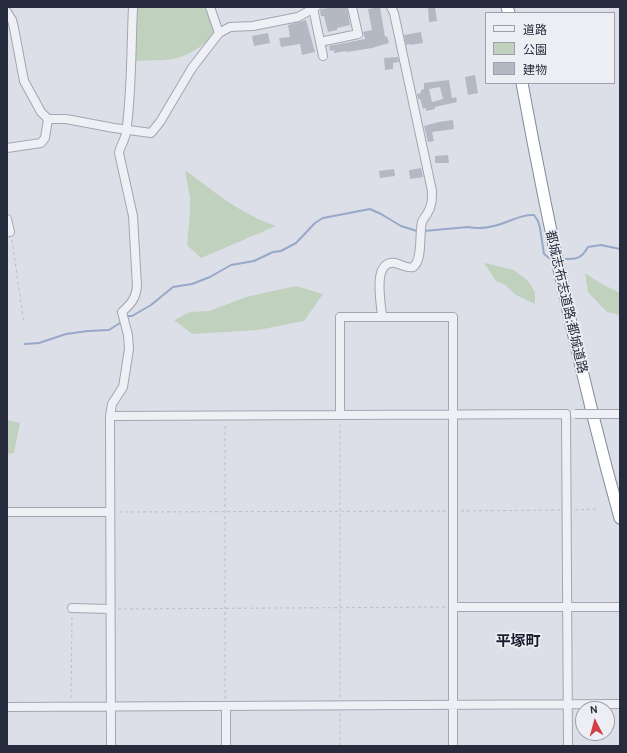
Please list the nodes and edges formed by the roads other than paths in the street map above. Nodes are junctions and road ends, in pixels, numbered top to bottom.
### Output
1 (133, 7) edge
2 (210, 7) edge
3 (352, 7) edge
4 (391, 7) edge
5 (315, 8) edge
6 (7, 12) edge
7 (219, 33) junction
8 (320, 42) junction
9 (323, 56) dead end
10 (522, 84) edge
11 (48, 119) junction
12 (126, 130) junction
13 (7, 148) edge
14 (7, 219) edge
15 (10, 232) road end
16 (382, 316) junction
17 (340, 414) junction
18 (453, 414) junction
19 (566, 414) junction
20 (620, 414) edge
21 (110, 416) junction
22 (7, 512) edge
23 (110, 512) junction
24 (620, 518) edge
25 (454, 607) junction
26 (620, 607) edge
27 (72, 608) road end
28 (567, 608) junction
29 (110, 609) junction
30 (567, 704) junction
31 (620, 704) edge
32 (453, 705) junction
33 (225, 706) junction
34 (7, 707) edge
35 (110, 707) junction
36 (111, 746) edge
37 (226, 746) edge
38 (453, 746) edge
39 (568, 746) edge

1 - 12 street
2 - 7 street
3 - 8 street
4 - 16 street
5 - 7 street
5 - 8 street
6 - 11 street
7 - 12 street
8 - 9 street
10 - 24 highway, 都城志布志道路;都城道路
11 - 12 street
11 - 13 street
12 - 21 street
14 - 15 street
16 - 17 street
16 - 18 street
17 - 18 street
17 - 21 street
18 - 19 street
18 - 25 street
19 - 20 street, bridge
19 - 28 street
21 - 23 street
22 - 23 street
23 - 29 street
25 - 28 street
25 - 32 street
26 - 28 street
27 - 29 street
28 - 30 street
29 - 35 street
30 - 31 street
30 - 32 street
30 - 39 street
32 - 33 street
32 - 38 street
33 - 35 street
33 - 37 street
34 - 35 street
35 - 36 street

